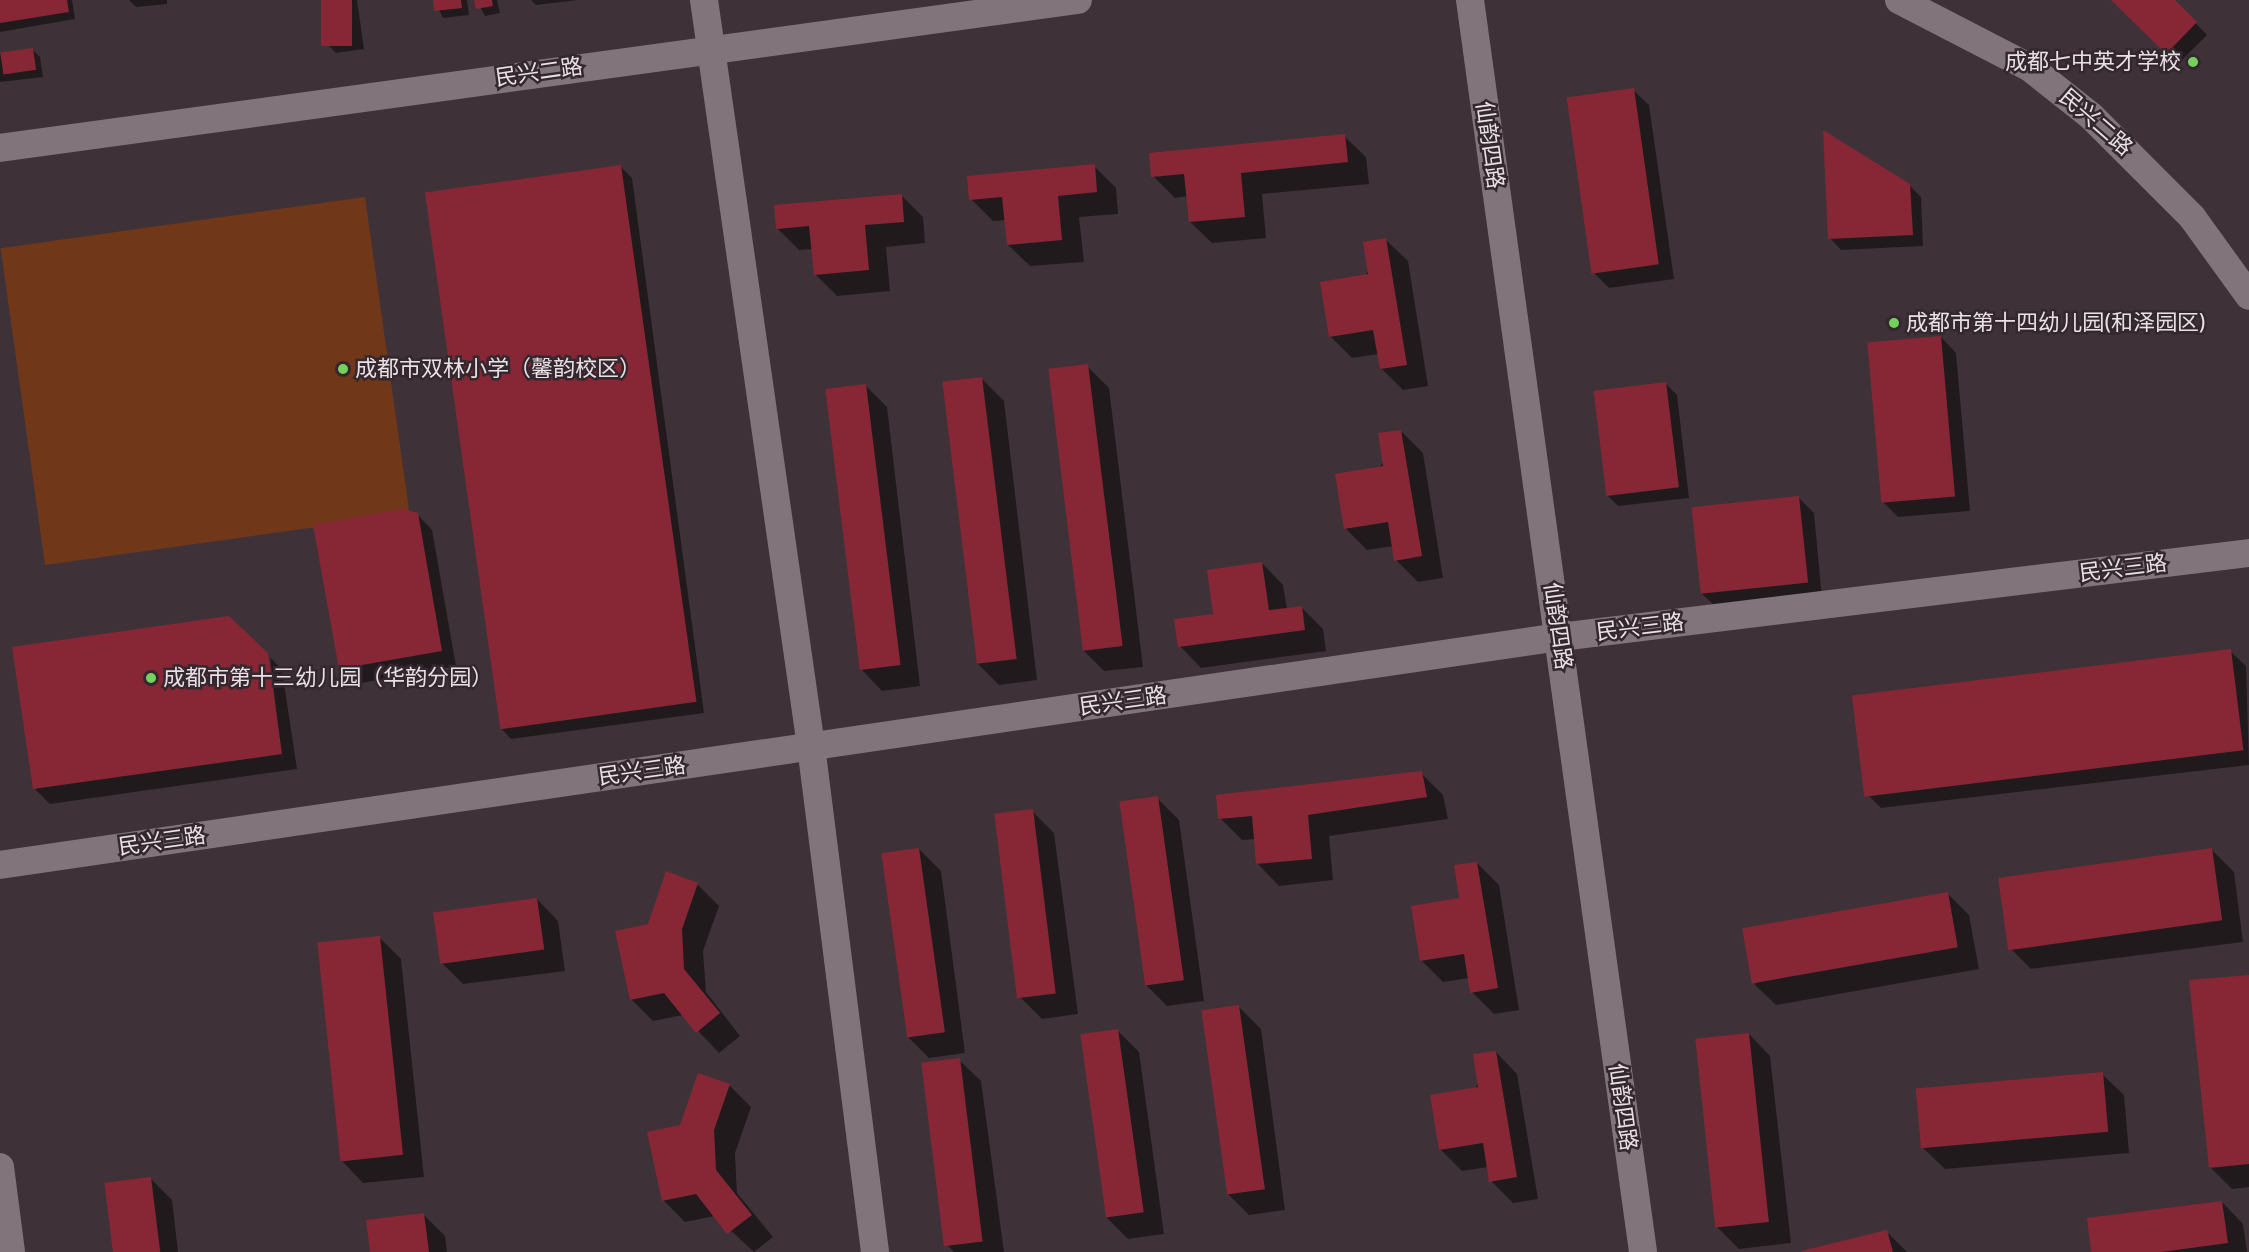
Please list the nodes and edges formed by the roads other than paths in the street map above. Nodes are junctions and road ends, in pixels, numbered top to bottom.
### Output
1 (704, 0) edge
2 (1078, 0) edge
3 (1470, 0) edge
4 (1899, 0) edge
5 (1932, 7) edge
6 (711, 47) junction
7 (0, 148) edge
8 (2249, 297) edge
9 (2249, 553) edge
10 (1560, 637) junction
11 (811, 746) junction
12 (0, 865) edge
13 (0, 1167) edge
14 (12, 1252) edge
15 (875, 1252) edge
16 (1643, 1252) edge

1 - 6 street
2 - 6 street, 民兴二路
3 - 10 street, 仙韵四路
4 - 5 street, 民兴二路
5 - 8 street, 民兴二路
6 - 7 street, 民兴二路
6 - 11 street
9 - 10 street, 民兴三路
10 - 11 street, 民兴三路
10 - 16 street, 仙韵四路
11 - 12 street, 民兴三路
11 - 15 street
13 - 14 street

